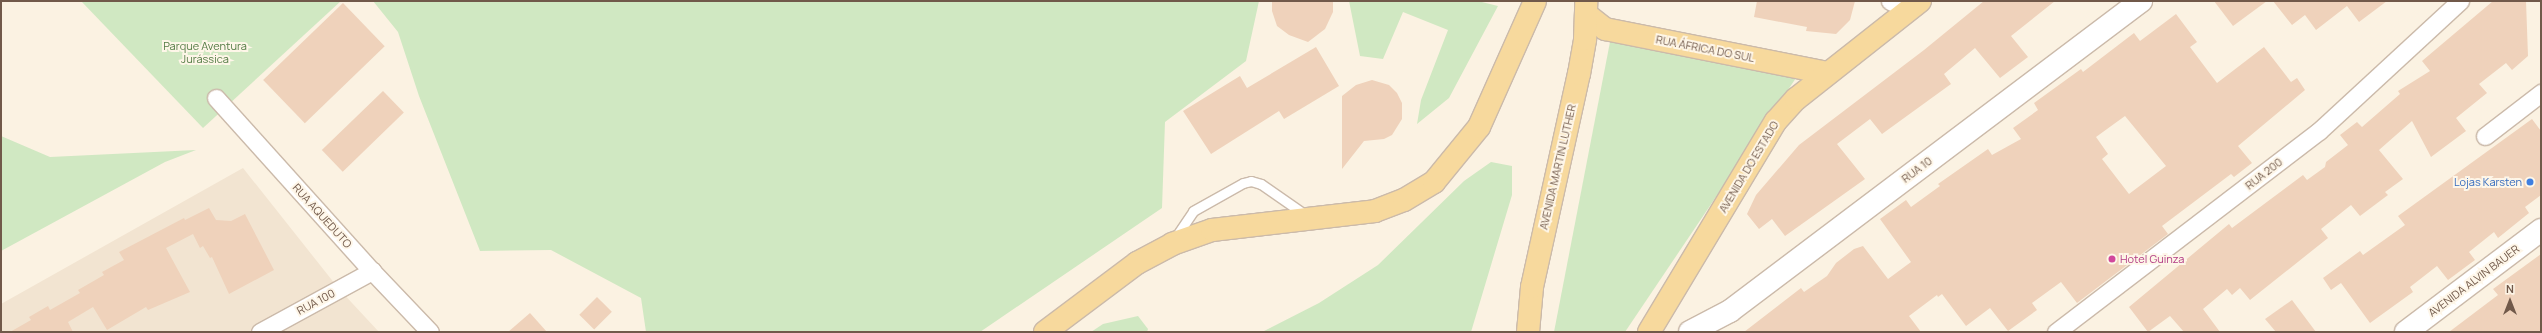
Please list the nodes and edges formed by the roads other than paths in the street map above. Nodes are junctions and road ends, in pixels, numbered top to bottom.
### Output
1 (1535, 1) edge
2 (2141, 1) edge
3 (2460, 1) edge
4 (1906, 4) edge
5 (1587, 8) edge
6 (1828, 73) junction
7 (2541, 93) edge
8 (216, 98) dead end
9 (2485, 136) dead end
10 (1310, 218) junction
11 (2541, 230) edge
12 (1172, 244) junction
13 (372, 271) junction
14 (260, 332) edge
15 (430, 332) edge
16 (1045, 332) edge
17 (1528, 332) edge
18 (1649, 332) edge
19 (1690, 332) edge
20 (2056, 332) edge
21 (2406, 332) edge

1 - 10 main road
2 - 19 street, RUA 10
3 - 20 street, RUA 200
4 - 6 main road, AVENIDA DO ESTADO
5 - 6 main road, RUA ÁFRICA DO SUL
5 - 17 main road, AVENIDA MARTIN LUTHER
6 - 18 main road, AVENIDA DO ESTADO
7 - 9 street
8 - 13 street, RUA AQUEDUTO
10 - 12 main road
10 - 12 lane
11 - 21 street, AVENIDA ALVIN BAUER
12 - 16 main road
13 - 14 street, RUA 100
13 - 15 street, RUA AQUEDUTO

